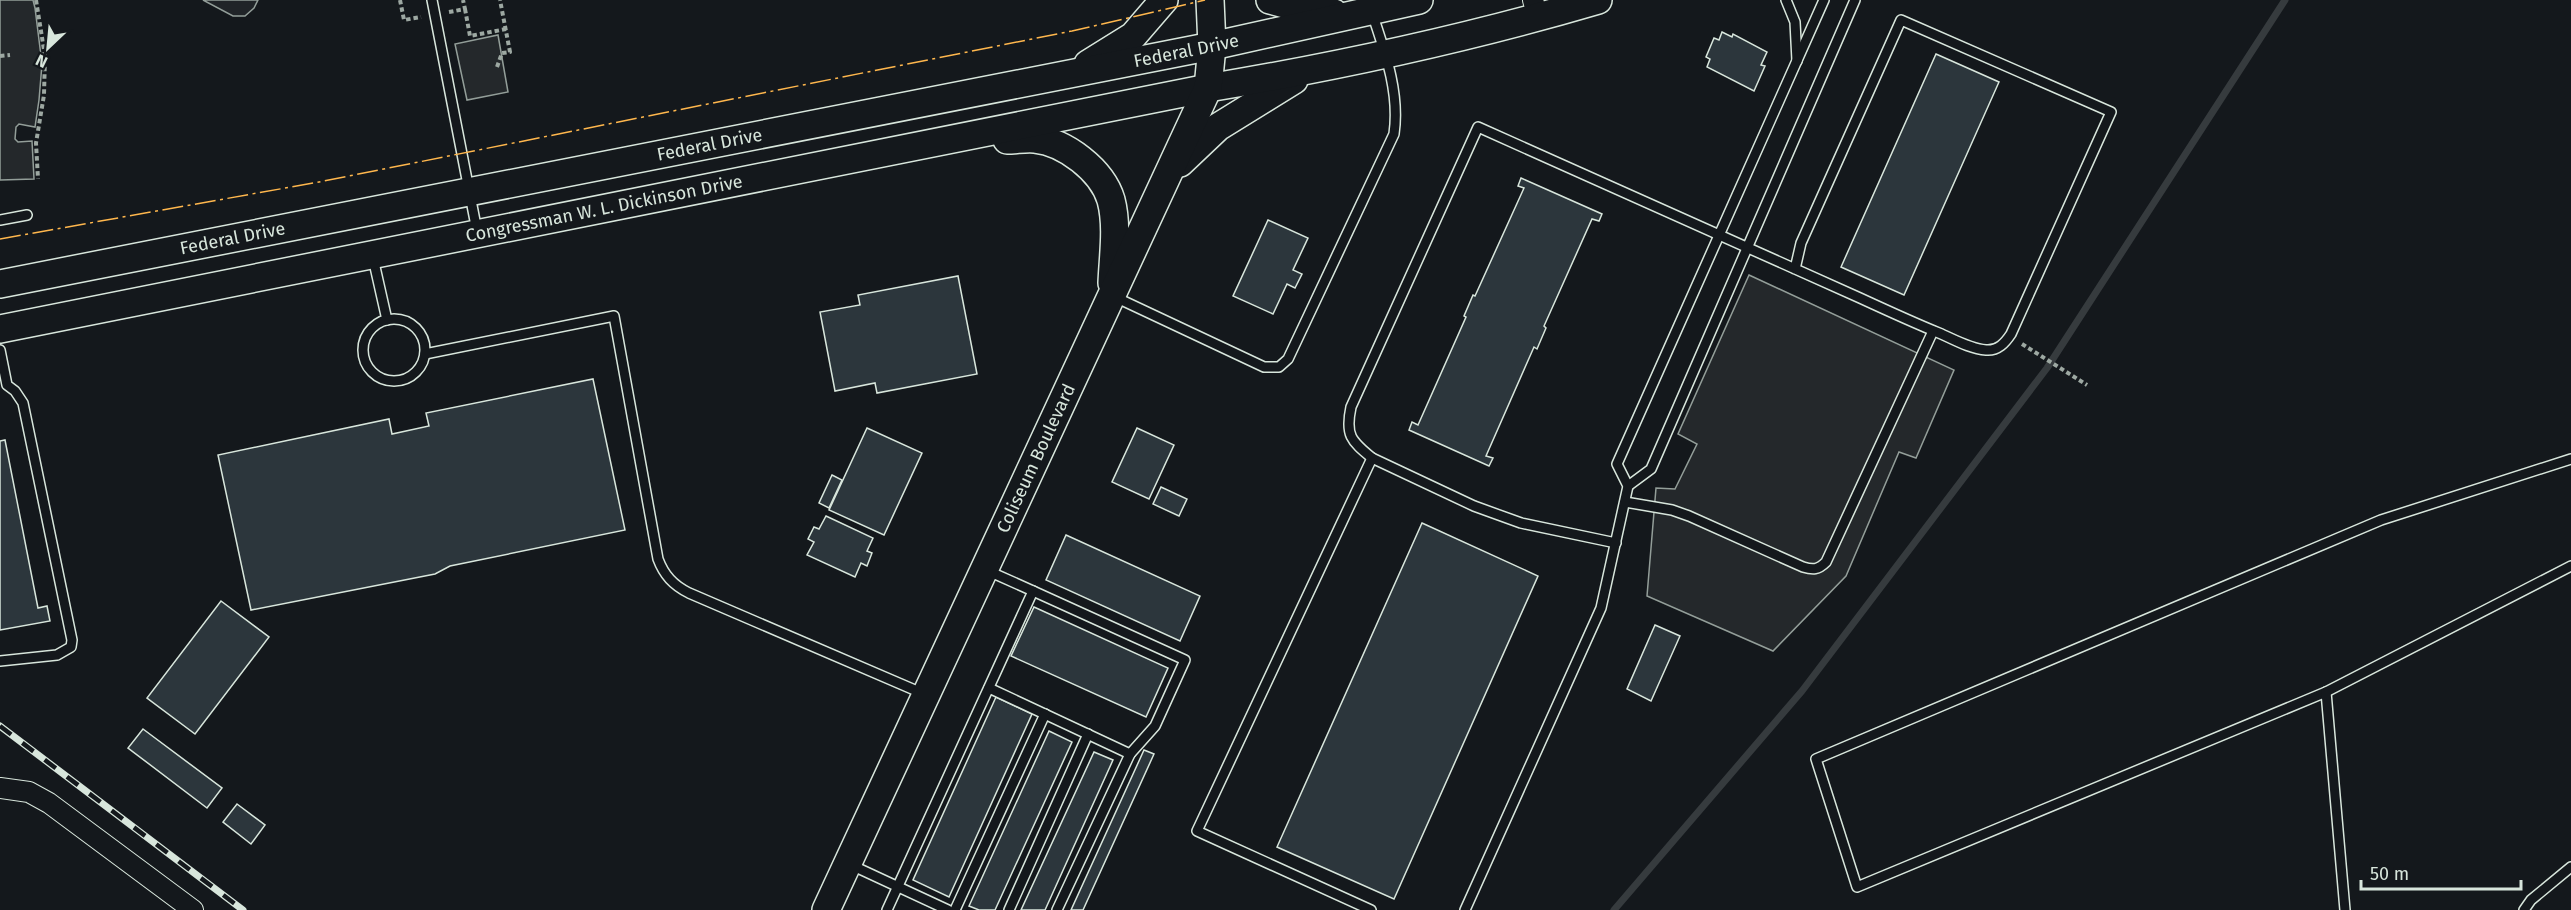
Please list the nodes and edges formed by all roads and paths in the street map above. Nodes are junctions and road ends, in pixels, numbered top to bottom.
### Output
1 (36, 0) edge
2 (432, 0) edge
3 (500, 0) edge
4 (1164, 0) edge
5 (1210, 0) edge
6 (1270, 0) edge
7 (1419, 0) edge
8 (1598, 0) edge
9 (1786, 0) edge
10 (1824, 0) edge
11 (1855, 0) edge
12 (465, 9) dead end
13 (1535, 9) edge
14 (1364, 13) junction
15 (506, 29) junction
16 (1212, 46) junction
17 (10, 55) dead end
18 (0, 56) edge
19 (1386, 56) junction
20 (1797, 64) junction
21 (497, 67) dead end
22 (1308, 71) junction
23 (1071, 74) junction
24 (1208, 88) junction
25 (937, 143) junction
26 (1169, 173) junction
27 (38, 179) dead end
28 (471, 192) junction
29 (27, 215) dead end
30 (0, 220) edge
31 (478, 233) junction
32 (1720, 236) junction
33 (1747, 248) junction
34 (372, 255) junction
35 (1795, 269) junction
36 (0, 284) edge
37 (1112, 296) junction
38 (387, 320) junction
39 (0, 329) edge
40 (1933, 330) junction
41 (0, 350) edge
42 (2036, 352) dead end
43 (425, 354) junction
44 (2087, 385) dead end
45 (4, 386) edge
46 (1372, 458) junction
47 (2571, 459) edge
48 (1628, 486) junction
49 (1625, 501) junction
50 (1616, 543) junction
51 (2571, 566) edge
52 (985, 569) junction
53 (1033, 591) junction
54 (0, 661) edge
55 (989, 688) junction
56 (2326, 692) junction
57 (924, 694) junction
58 (1045, 714) junction
59 (1088, 734) junction
60 (1130, 754) junction
61 (0, 788) edge
62 (847, 863) junction
63 (2571, 867) edge
64 (897, 886) junction
65 (193, 910) edge
66 (825, 910) edge
67 (887, 910) edge
68 (948, 910) edge
69 (955, 910) edge
70 (1009, 910) edge
71 (1057, 910) edge
72 (1371, 910) edge
73 (1465, 910) edge
74 (2345, 910) edge
75 (2524, 910) edge

1 - 27 path
2 - 28 lane
3 - 15 path
4 - 23 main road
5 - 16 main road, Coliseum Boulevard
6 - 14 main road
7 - 14 main road, Federal Drive
8 - 13 main road
9 - 20 lane
10 - 20 lane
11 - 33 lane
12 - 15 path
13 - 19 main road
14 - 16 main road, Federal Drive
14 - 19 lane
15 - 21 path
16 - 23 main road, Federal Drive
16 - 24 main road, Coliseum Boulevard
17 - 18 path
19 - 22 main road
19 - 37 lane
20 - 32 lane
22 - 24 main road
22 - 26 main road
23 - 28 main road, Federal Drive
24 - 25 main road, Congressman W. L. Dickinson Drive
24 - 26 main road, Coliseum Boulevard
25 - 31 main road, Congressman W. L. Dickinson Drive
25 - 37 main road
26 - 37 main road, Coliseum Boulevard
28 - 31 lane
28 - 36 main road, Federal Drive
29 - 30 lane
31 - 34 main road, Congressman W. L. Dickinson Drive
32 - 33 lane
32 - 46 lane
32 - 48 lane
33 - 35 lane
33 - 48 lane
34 - 38 lane
34 - 39 main road, Congressman W. L. Dickinson Drive
35 - 40 lane
35 - 40 lane
37 - 52 main road, Coliseum Boulevard
38 - 43 lane
38 - 43 lane
40 - 49 lane
41 - 45 lane
42 - 44 path
43 - 57 lane
45 - 54 lane
46 - 50 lane
46 - 72 lane
47 - 56 lane
48 - 49 lane
49 - 50 lane
50 - 73 lane
51 - 56 lane
52 - 53 lane
52 - 57 main road, Coliseum Boulevard
53 - 55 lane
53 - 60 lane
55 - 58 lane
55 - 64 lane
56 - 74 lane
57 - 62 main road, Coliseum Boulevard
58 - 59 lane
58 - 69 lane
59 - 60 lane
59 - 70 lane
60 - 71 lane
61 - 65 street
62 - 64 lane
62 - 66 main road, Coliseum Boulevard
63 - 75 lane
64 - 67 lane
64 - 68 lane

